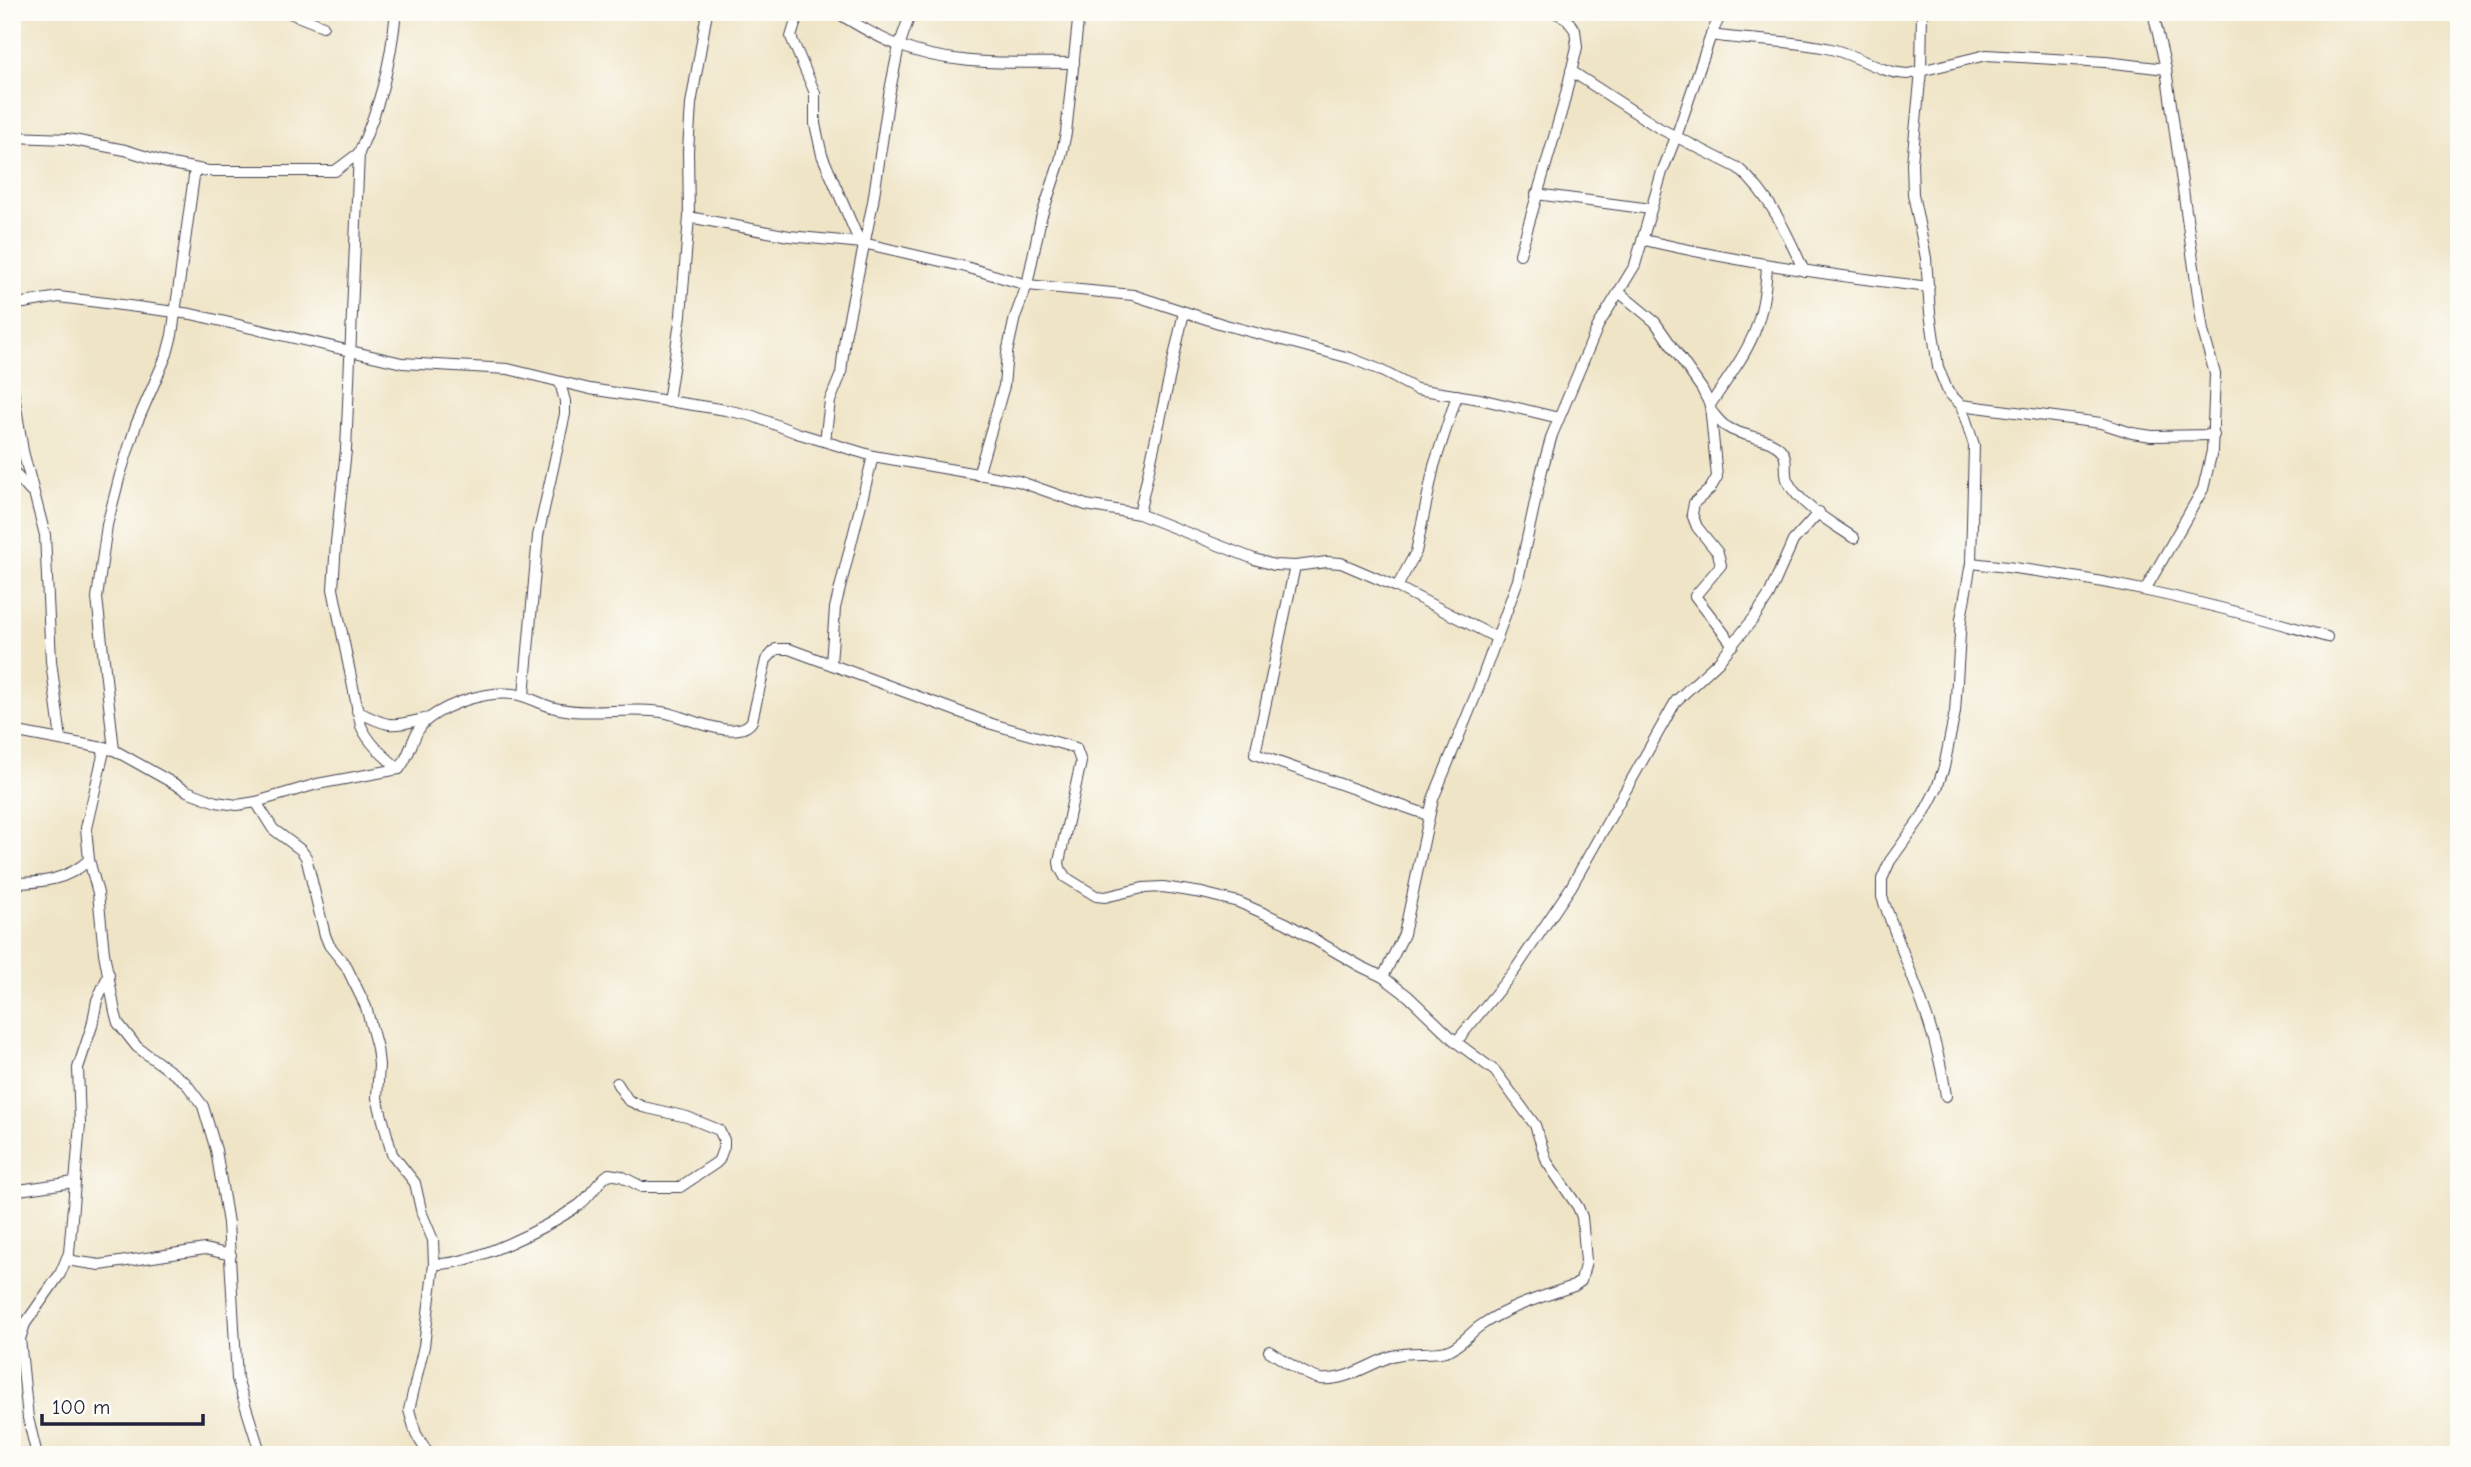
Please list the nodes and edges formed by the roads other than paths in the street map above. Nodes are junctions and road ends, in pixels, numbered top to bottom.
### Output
1 (287, 12) edge
2 (396, 12) edge
3 (706, 12) edge
4 (795, 12) edge
5 (836, 12) edge
6 (911, 12) edge
7 (1079, 12) edge
8 (1554, 12) edge
9 (1722, 12) edge
10 (1922, 12) edge
11 (2153, 12) edge
12 (323, 26) dead end
13 (1711, 34) junction
14 (899, 46) junction
15 (1074, 63) junction
16 (2166, 69) junction
17 (1571, 71) junction
18 (1921, 71) junction
19 (12, 137) edge
20 (1676, 137) junction
21 (359, 153) junction
22 (195, 169) junction
23 (1536, 194) junction
24 (1651, 209) junction
25 (689, 217) junction
26 (1644, 240) junction
27 (862, 243) junction
28 (1520, 254) dead end
29 (1767, 265) junction
30 (1804, 271) junction
31 (1027, 285) junction
32 (1928, 287) junction
33 (1620, 293) junction
34 (12, 305) edge
35 (1184, 312) junction
36 (174, 313) junction
37 (351, 349) junction
38 (12, 382) edge
39 (560, 383) junction
40 (1457, 396) junction
41 (668, 402) junction
42 (1961, 405) junction
43 (1711, 409) junction
44 (1559, 418) junction
45 (2214, 435) junction
46 (825, 442) junction
47 (873, 456) junction
48 (12, 470) edge
49 (978, 475) junction
50 (33, 495) junction
51 (1819, 512) junction
52 (1139, 514) junction
53 (1854, 538) dead end
54 (1971, 564) junction
55 (1295, 566) junction
56 (1397, 587) junction
57 (2145, 590) junction
58 (2327, 637) dead end
59 (1497, 638) junction
60 (1733, 645) junction
61 (831, 664) junction
62 (524, 696) junction
63 (357, 711) junction
64 (429, 718) junction
65 (12, 731) edge
66 (61, 740) junction
67 (110, 748) junction
68 (400, 769) junction
69 (256, 802) junction
70 (1428, 815) junction
71 (89, 860) junction
72 (12, 883) edge
73 (109, 974) junction
74 (1383, 977) junction
75 (1456, 1042) junction
76 (617, 1083) dead end
77 (1946, 1096) dead end
78 (74, 1182) junction
79 (12, 1191) edge
80 (231, 1255) junction
81 (66, 1260) junction
82 (434, 1264) junction
83 (1269, 1351) dead end
84 (37, 1455) edge
85 (261, 1455) edge
86 (429, 1455) edge

1 - 12 street
2 - 21 street
3 - 25 street
4 - 27 street
5 - 14 street
6 - 14 street
7 - 15 street
8 - 17 street
9 - 13 street
10 - 18 street
11 - 16 street
13 - 18 street
13 - 20 street
14 - 15 street
14 - 27 street
15 - 31 street
16 - 18 street
16 - 45 street
17 - 20 street
17 - 23 street
18 - 32 street
19 - 22 street
20 - 24 street
20 - 30 street
21 - 22 street
21 - 37 street
22 - 36 street
23 - 24 street
23 - 28 street
24 - 26 street
25 - 27 street
25 - 41 street
26 - 29 street
26 - 33 street
27 - 31 street
27 - 46 street
29 - 30 street
29 - 43 street
30 - 32 street
31 - 35 street
31 - 49 street
32 - 42 street
33 - 43 street
33 - 44 street
34 - 36 street
35 - 40 street
35 - 52 street
36 - 37 street
36 - 67 street
37 - 39 street
37 - 63 street
38 - 50 street
39 - 41 street
39 - 62 street
40 - 44 street
40 - 56 street
41 - 46 street
42 - 45 street
42 - 54 street
43 - 51 street
43 - 60 street
44 - 59 street
45 - 57 street
46 - 47 street
47 - 49 street
47 - 61 street
48 - 50 street
49 - 52 street
50 - 66 street
51 - 53 street
51 - 60 street
52 - 55 street
54 - 57 street
54 - 77 street
55 - 56 street
55 - 70 street
56 - 59 street
57 - 58 street
59 - 70 street
60 - 75 street
61 - 62 street
61 - 74 street
62 - 64 street
63 - 64 street
63 - 68 street
64 - 68 street
65 - 66 street
66 - 67 street
67 - 69 street
67 - 71 street
68 - 69 street
69 - 82 street
70 - 74 street
71 - 72 street
71 - 73 street
73 - 78 street
73 - 80 street
74 - 75 street
75 - 83 street
76 - 82 street
78 - 79 street
78 - 81 street
80 - 81 street
80 - 85 street
81 - 84 street
82 - 86 street

